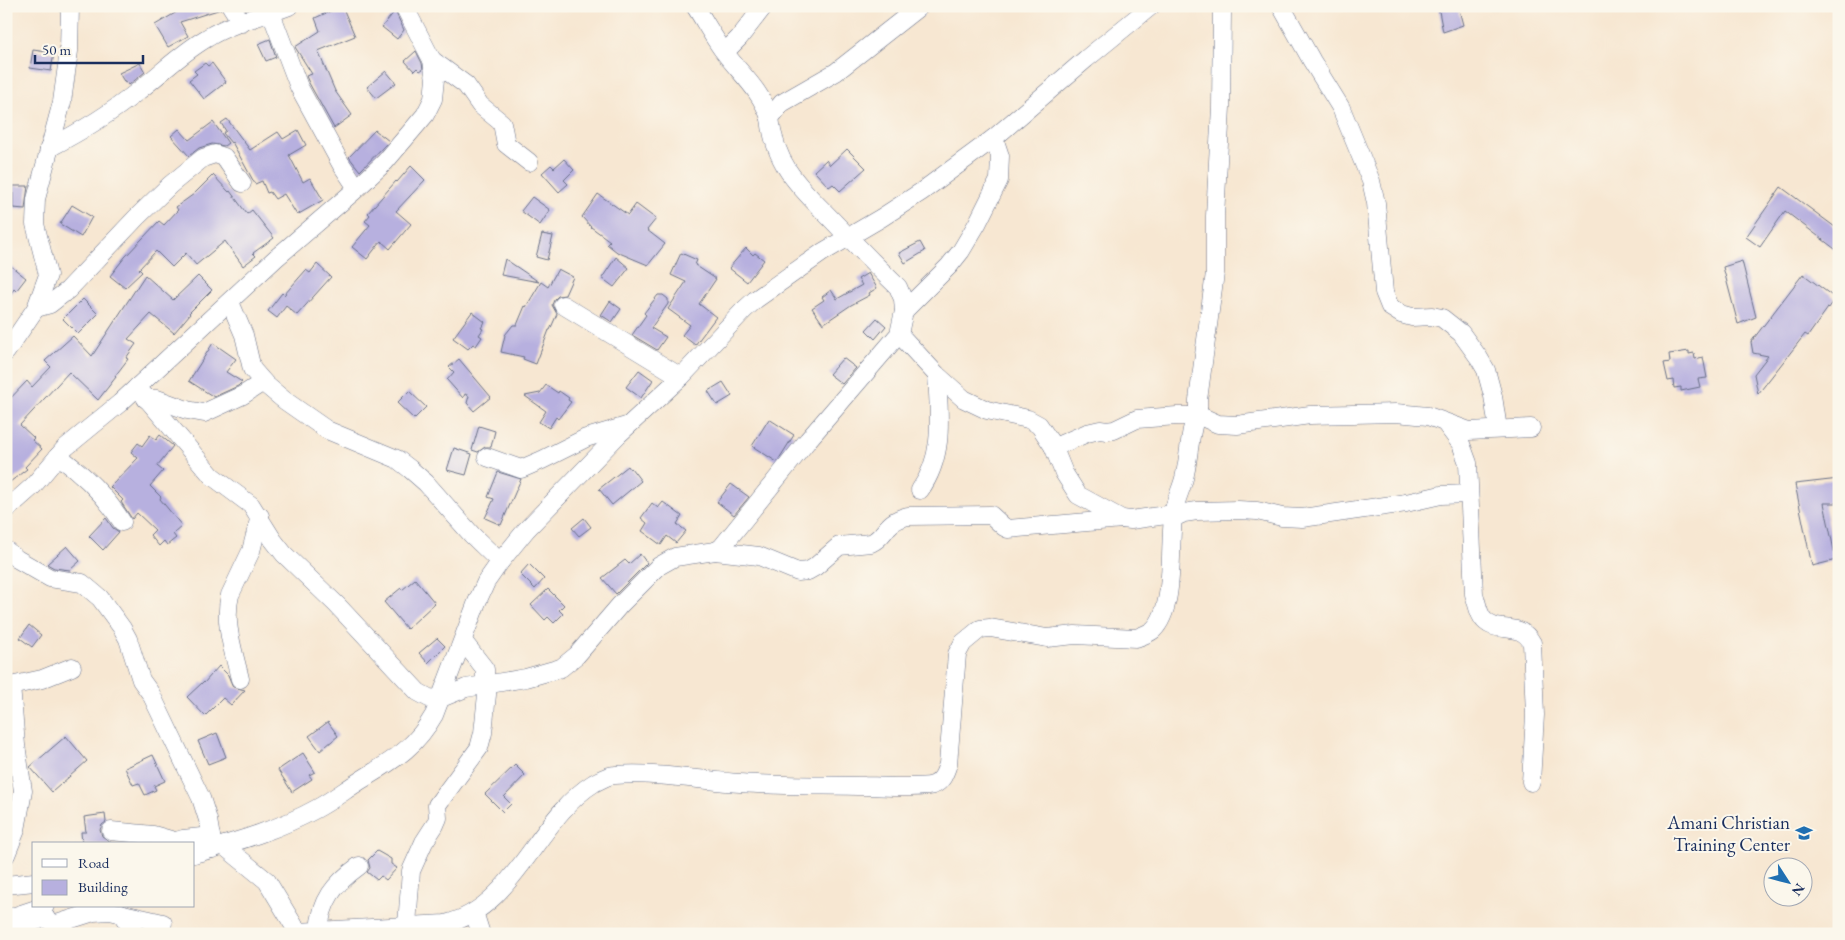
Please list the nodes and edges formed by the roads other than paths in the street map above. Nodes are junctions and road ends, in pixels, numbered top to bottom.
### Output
1 (70, 6) edge
2 (231, 6) edge
3 (290, 6) edge
4 (404, 6) edge
5 (695, 6) edge
6 (764, 6) edge
7 (920, 6) edge
8 (1151, 6) edge
9 (1221, 6) edge
10 (1281, 6) edge
11 (271, 13) junction
12 (242, 23) junction
13 (725, 52) junction
14 (432, 60) junction
15 (770, 118) junction
16 (994, 138) junction
17 (50, 148) junction
18 (529, 162) dead end
19 (242, 183) dead end
20 (357, 188) junction
21 (848, 237) junction
22 (230, 302) junction
23 (563, 305) dead end
24 (36, 308) junction
25 (904, 311) junction
26 (899, 334) junction
27 (6, 352) edge
28 (937, 376) junction
29 (681, 377) junction
30 (263, 382) junction
31 (142, 393) junction
32 (1197, 413) junction
33 (1446, 423) junction
34 (628, 425) junction
35 (1531, 428) dead end
36 (1498, 429) junction
37 (1053, 446) junction
38 (58, 456) junction
39 (487, 457) dead end
40 (920, 490) dead end
41 (1469, 494) junction
42 (6, 510) edge
43 (260, 516) junction
44 (1173, 516) junction
45 (1122, 519) junction
46 (122, 522) dead end
47 (6, 550) edge
48 (715, 551) junction
49 (500, 562) junction
50 (463, 642) junction
51 (72, 667) dead end
52 (240, 679) dead end
53 (8, 686) edge
54 (486, 686) junction
55 (439, 700) junction
56 (1531, 782) dead end
57 (111, 832) dead end
58 (170, 842) edge
59 (195, 843) edge
60 (216, 843) junction
61 (195, 854) edge
62 (6, 855) edge
63 (359, 866) dead end
64 (32, 882) edge
65 (6, 885) edge
66 (474, 912) junction
67 (121, 913) junction
68 (50, 918) edge
69 (6, 919) edge
70 (163, 923) dead end
71 (406, 925) junction
72 (319, 931) junction
73 (299, 933) edge
74 (14, 934) edge
75 (134, 934) edge
76 (481, 934) edge

1 - 17 street
2 - 12 street
3 - 11 street
4 - 14 street
5 - 13 street
6 - 13 street
7 - 15 street
8 - 16 street
9 - 32 street
10 - 36 street
11 - 12 street
11 - 20 street
12 - 17 street
13 - 15 street
14 - 18 street
14 - 20 street
15 - 21 street
16 - 21 street
16 - 25 street
17 - 24 street
19 - 24 street
20 - 22 street
21 - 25 street
21 - 29 street
22 - 30 street
22 - 31 street
23 - 29 street
24 - 27 street
25 - 26 street
26 - 28 street
26 - 48 street
28 - 37 street
28 - 40 street
29 - 34 street
30 - 31 street
30 - 49 street
31 - 38 street
31 - 43 street
32 - 33 street
32 - 37 street
32 - 44 street
33 - 36 street
33 - 41 street
34 - 39 street
34 - 49 street
35 - 36 street
37 - 45 street
38 - 42 street
38 - 46 street
41 - 44 street
41 - 56 street
43 - 52 street
43 - 55 street
44 - 45 street
44 - 66 street
45 - 48 street
47 - 60 street
48 - 54 street
49 - 50 street
50 - 54 street
50 - 55 street
51 - 53 street
53 - 62 street
54 - 55 street
54 - 71 street
55 - 60 street
57 - 58 street
59 - 60 street
60 - 61 street
60 - 73 street
63 - 72 street
64 - 65 street
66 - 71 street
66 - 76 street
67 - 68 street
67 - 70 street
67 - 75 street
68 - 69 street
68 - 74 street
71 - 72 street
72 - 73 street

